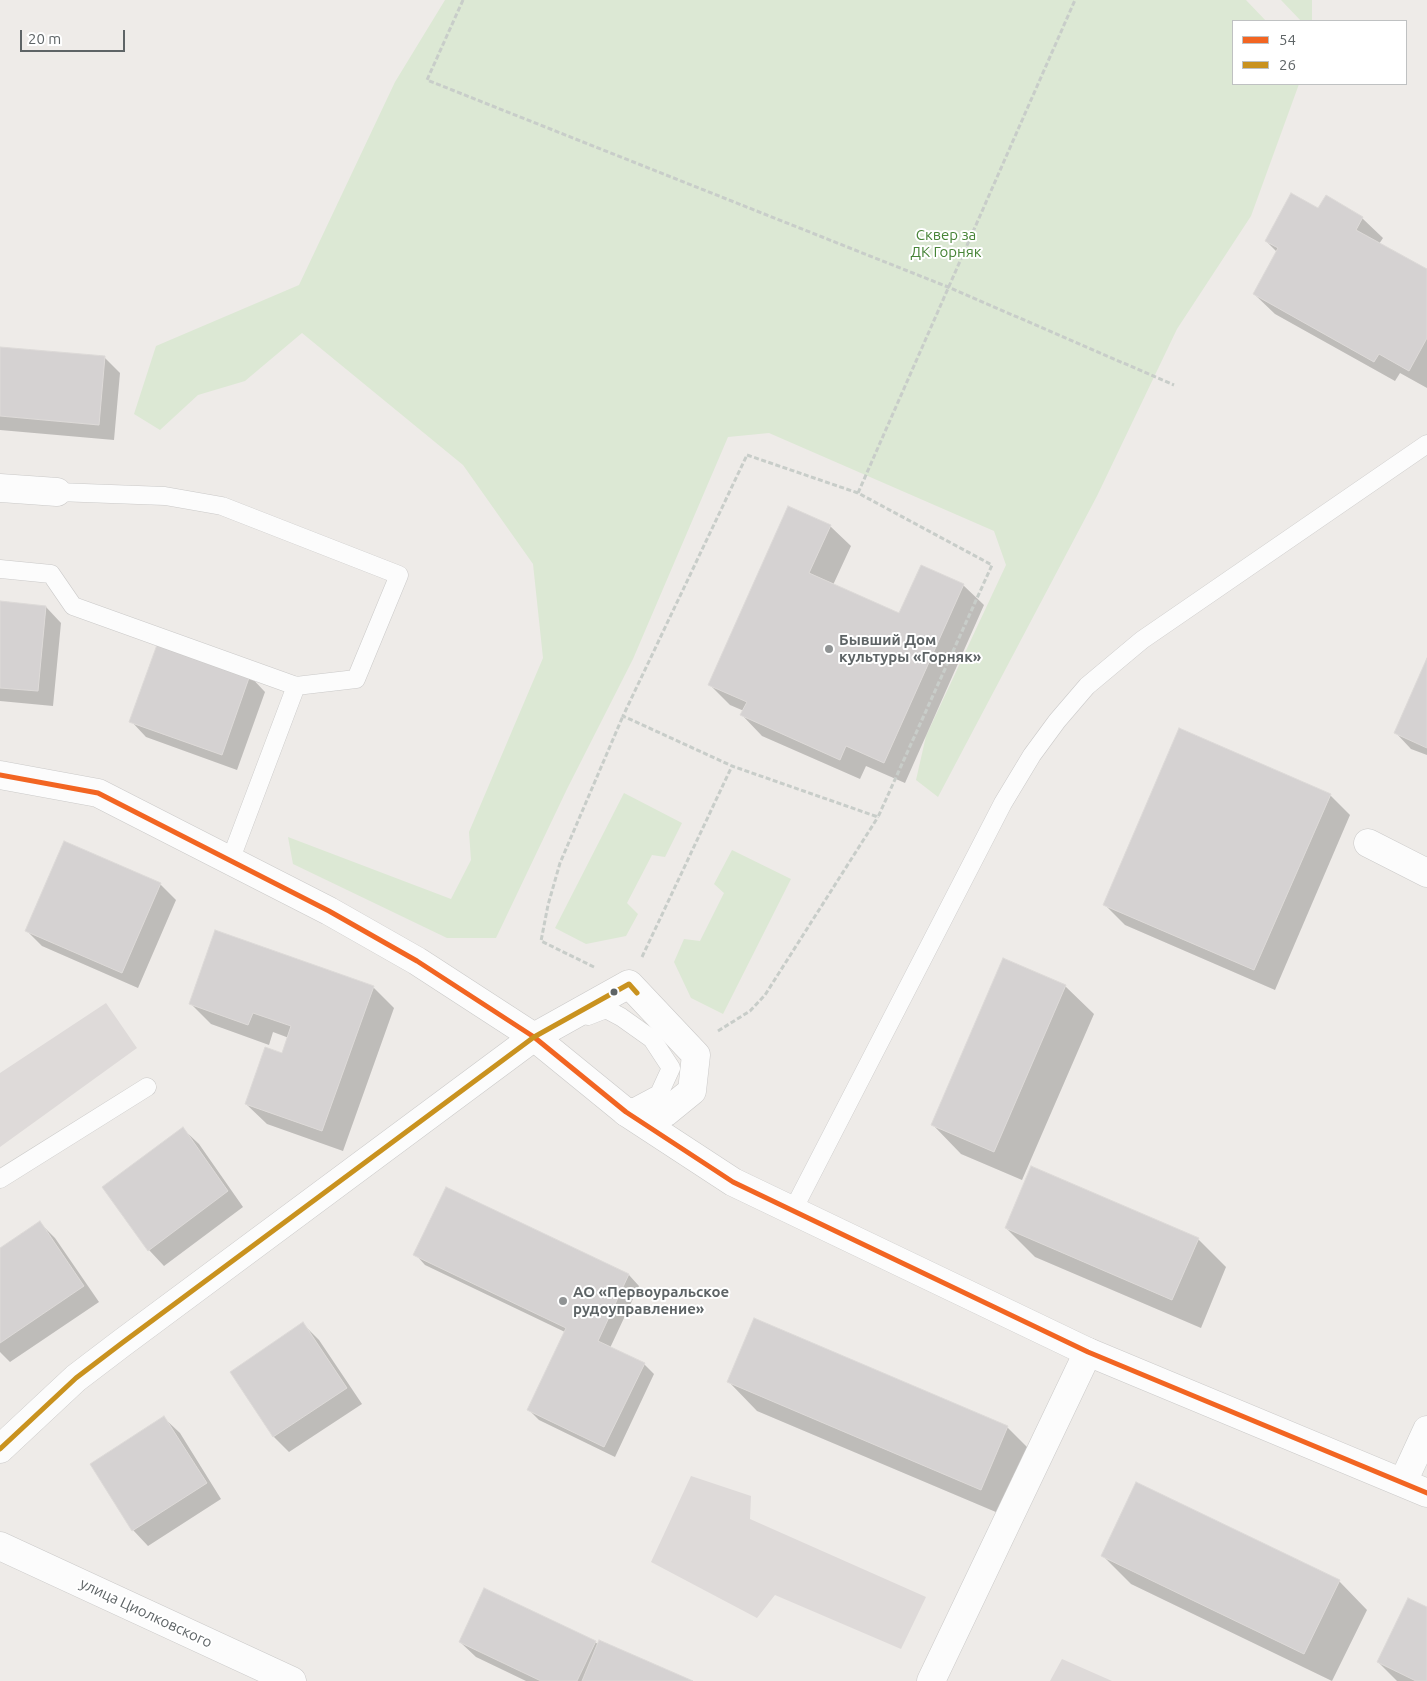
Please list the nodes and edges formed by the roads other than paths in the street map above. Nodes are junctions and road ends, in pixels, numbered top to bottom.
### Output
1 (1427, 444) edge
2 (0, 488) edge
3 (57, 492) joint
4 (0, 569) edge
5 (296, 686) junction
6 (0, 775) edge
7 (1368, 844) dead end
8 (230, 861) junction
9 (1427, 873) edge
10 (534, 1037) junction
11 (147, 1087) dead end
12 (626, 1112) junction
13 (0, 1179) edge
14 (793, 1210) junction
15 (1088, 1352) junction
16 (1427, 1430) edge
17 (0, 1449) edge
18 (1415, 1487) edge
19 (0, 1546) edge
20 (292, 1681) edge
21 (931, 1681) edge

1 - 14 lane
2 - 3 street
3 - 5 lane
4 - 5 lane
5 - 8 lane
6 - 8 street
7 - 9 street
8 - 10 street
10 - 12 street
10 - 12 lane
10 - 12 street
10 - 17 street
11 - 13 lane
12 - 14 street
14 - 15 street
15 - 18 street
15 - 21 street
16 - 18 street
19 - 20 street, улица Циолковского

